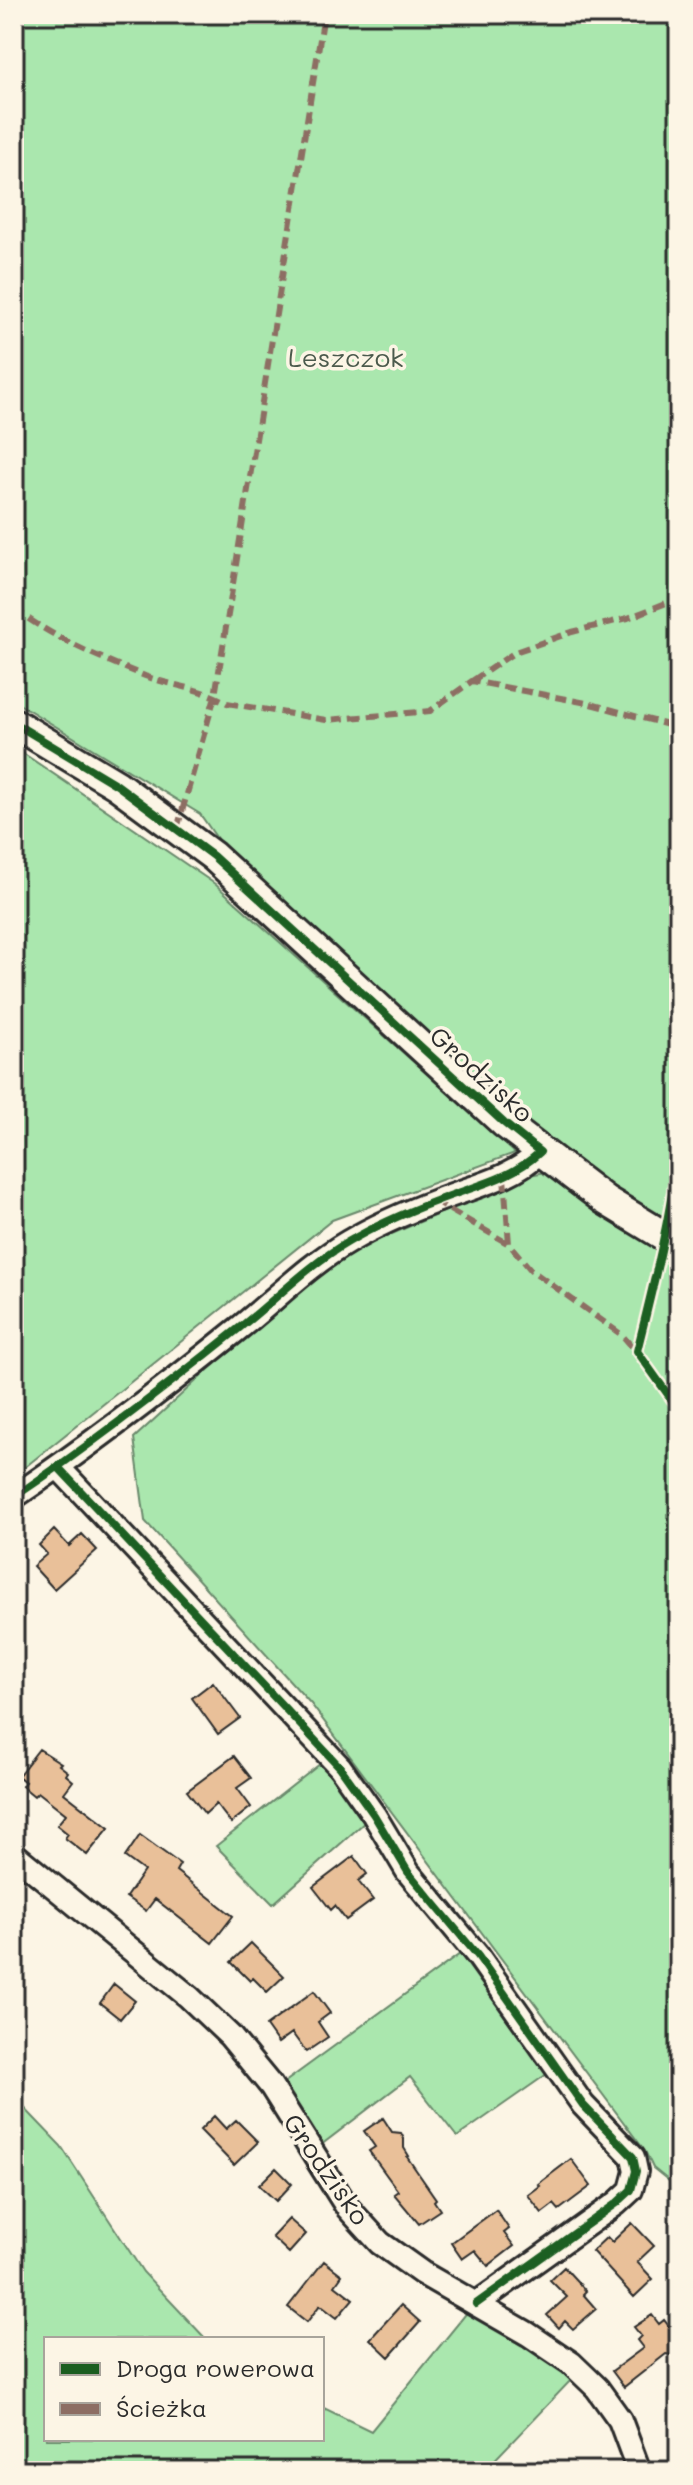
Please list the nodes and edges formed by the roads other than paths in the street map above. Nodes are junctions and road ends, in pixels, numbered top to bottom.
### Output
1 (14, 723) edge
2 (540, 1152) junction
3 (679, 1245) edge
4 (58, 1467) junction
5 (14, 1497) edge
6 (14, 1854) edge
7 (476, 2304) junction
8 (639, 2471) edge

1 - 2 street, Grodzisko
2 - 3 street, Grodzisko
2 - 4 street, Grodzisko
4 - 5 street, Grodzisko
4 - 7 street
6 - 7 street, Grodzisko
7 - 8 street, Grodzisko

